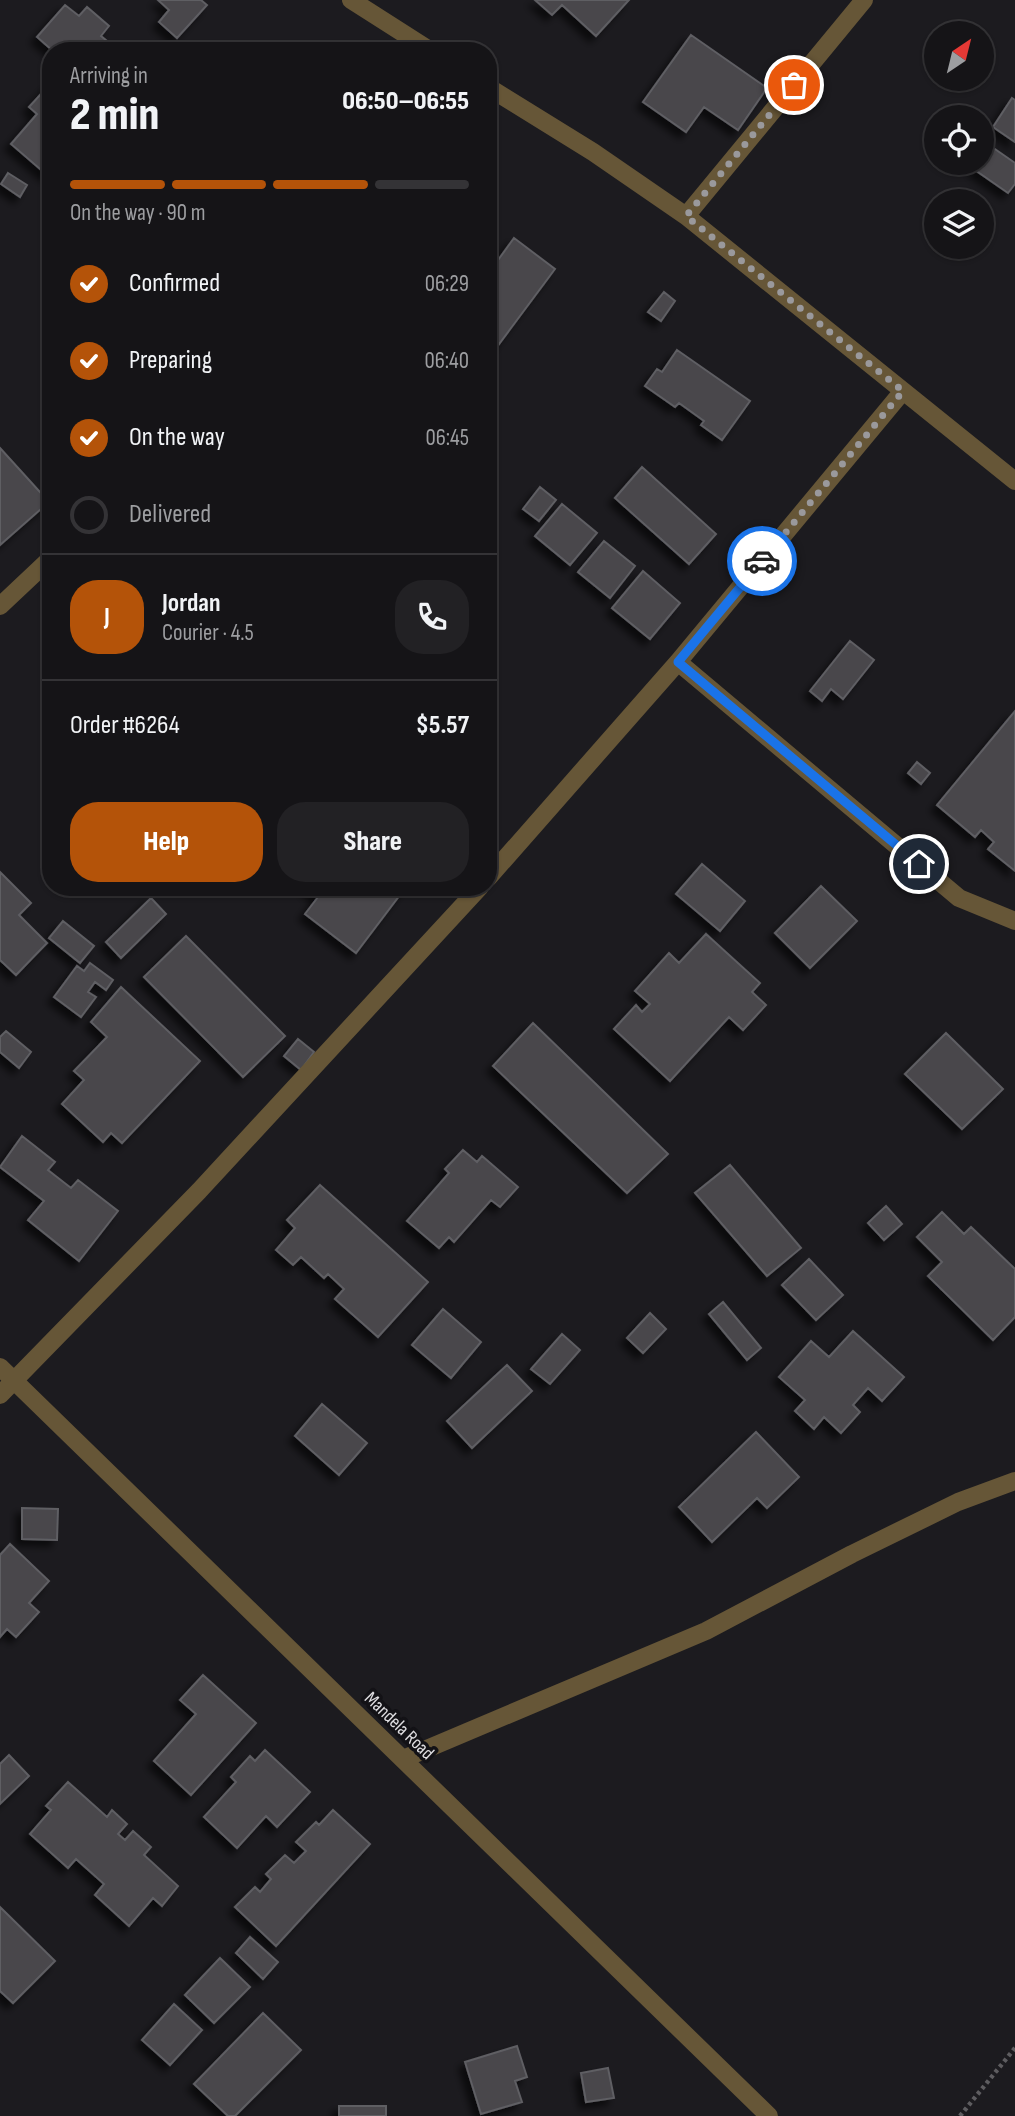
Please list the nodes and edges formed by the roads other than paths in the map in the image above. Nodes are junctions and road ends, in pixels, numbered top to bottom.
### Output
1 (351, 0) edge
2 (864, 0) edge
3 (417, 42) edge
4 (497, 93) edge
5 (686, 216) junction
6 (903, 391) junction
7 (1015, 481) edge
8 (42, 566) edge
9 (0, 606) edge
10 (678, 662) junction
11 (497, 867) edge
12 (472, 896) edge
13 (1015, 921) edge
14 (0, 1367) edge
15 (14, 1381) junction
16 (0, 1395) edge
17 (1015, 1480) edge
18 (403, 1759) junction
19 (759, 2113) edge

1 - 3 street
2 - 5 street
4 - 5 street
5 - 6 street
6 - 7 street
6 - 10 street
8 - 9 street
10 - 11 street
10 - 13 street
12 - 15 street
14 - 15 street, Mandela Road
15 - 16 street
15 - 18 street, Mandela Road
17 - 18 street
18 - 19 street, Mandela Road

